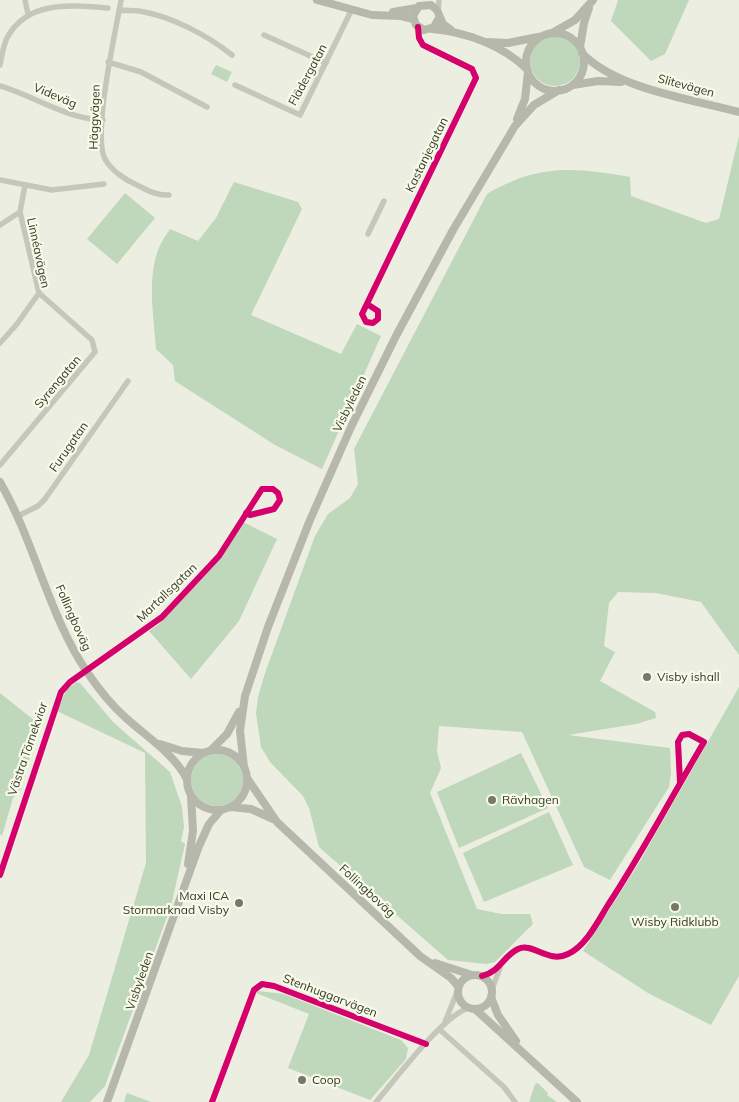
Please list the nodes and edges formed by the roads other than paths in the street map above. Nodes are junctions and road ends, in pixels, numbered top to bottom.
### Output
1 (25, 0) edge
2 (121, 0) edge
3 (317, 0) edge
4 (439, 0) edge
5 (593, 0) edge
6 (428, 2) edge
7 (108, 8) dead end
8 (417, 8) junction
9 (352, 9) junction
10 (119, 10) junction
11 (364, 12) junction
12 (28, 14) junction
13 (439, 15) junction
14 (416, 23) junction
15 (430, 29) junction
16 (453, 31) junction
17 (551, 33) junction
18 (264, 35) dead end
19 (542, 36) junction
20 (483, 41) junction
21 (421, 42) junction
22 (581, 50) junction
23 (232, 55) dead end
24 (108, 62) junction
25 (326, 63) junction
26 (0, 65) edge
27 (527, 70) junction
28 (628, 82) junction
29 (235, 85) dead end
30 (0, 86) edge
31 (571, 86) junction
32 (560, 90) junction
33 (207, 107) dead end
34 (739, 112) edge
35 (103, 120) junction
36 (515, 126) junction
37 (0, 180) edge
38 (104, 184) dead end
39 (24, 185) junction
40 (169, 195) dead end
41 (384, 201) dead end
42 (20, 212) junction
43 (0, 225) edge
44 (368, 234) dead end
45 (39, 293) junction
46 (366, 304) dead end
47 (0, 343) edge
48 (128, 381) dead end
49 (0, 465) edge
50 (0, 482) edge
51 (246, 513) junction
52 (18, 516) junction
53 (86, 671) junction
54 (242, 708) junction
55 (156, 742) junction
56 (206, 753) junction
57 (244, 767) junction
58 (247, 778) junction
59 (187, 779) junction
60 (680, 782) junction
61 (191, 794) junction
62 (230, 807) junction
63 (221, 810) junction
64 (277, 822) junction
65 (0, 874) edge
66 (185, 882) junction
67 (420, 956) junction
68 (501, 966) junction
69 (472, 975) junction
70 (482, 976) junction
71 (458, 989) junction
72 (491, 993) junction
73 (472, 1009) junction
74 (441, 1027) junction
75 (426, 1044) junction
76 (525, 1053) junction
77 (109, 1102) edge
78 (212, 1102) edge
79 (376, 1102) edge
80 (515, 1102) edge
81 (577, 1102) edge

1 - 12 street
2 - 10 street, Häggvägen
3 - 9 main road
4 - 13 street
5 - 17 main road
5 - 22 main road
6 - 8 main road
6 - 13 main road
7 - 12 street
8 - 11 main road
8 - 14 main road
9 - 11 main road
9 - 25 street, Flädergatan
10 - 23 street
10 - 24 street, Häggvägen
11 - 14 main road
12 - 26 street
13 - 15 main road
13 - 16 main road
14 - 15 main road
14 - 21 street
15 - 16 main road
15 - 21 street
16 - 20 main road
17 - 19 main road
17 - 22 main road
18 - 25 street
19 - 20 main road
19 - 27 main road
20 - 27 main road
21 - 46 street, Kastanjegatan
22 - 28 main road, Slitevägen
22 - 31 main road
24 - 33 street
24 - 35 street, Häggvägen
25 - 29 street, Flädergatan
27 - 32 main road
27 - 36 main road, Visbyleden
28 - 31 main road, Slitevägen
28 - 34 main road, Slitevägen
30 - 35 street, Videväg
31 - 32 main road
32 - 36 main road, Visbyleden
35 - 40 street, Häggvägen
36 - 54 main road, Visbyleden
37 - 39 street
38 - 39 street
39 - 42 street, Linnéavägen
41 - 44 street
42 - 43 street
42 - 45 street, Linnéavägen
45 - 47 street, Linnéavägen
45 - 49 street, Syrengatan
48 - 52 street, Furugatan
50 - 52 main road, Follingboväg
51 - 51 street, Martallsgatan
51 - 53 street, Martallsgatan
52 - 53 main road, Follingboväg
53 - 55 main road, Follingboväg
53 - 65 street, Västra Törnekvior
54 - 56 main road, Visbyleden
54 - 57 main road, Visbyleden
55 - 56 main road, Follingboväg
55 - 59 main road, Follingboväg
56 - 57 main road
56 - 59 main road
57 - 58 main road
58 - 62 main road
58 - 64 main road, Follingboväg
59 - 61 main road
60 - 60 street
60 - 68 street
61 - 63 main road
61 - 66 main road, Visbyleden
62 - 63 main road
62 - 64 main road, Follingboväg
63 - 66 main road, Visbyleden
64 - 67 main road, Follingboväg
66 - 77 main road, Visbyleden
67 - 69 main road, Follingboväg
67 - 71 main road, Follingboväg
68 - 70 street
68 - 72 street
69 - 70 main road
69 - 71 main road
70 - 72 main road
71 - 73 main road
71 - 74 street
72 - 73 main road
72 - 76 main road
73 - 74 street
73 - 76 main road
74 - 75 street
74 - 80 street
75 - 78 street, Stenhuggarvägen
75 - 79 street
76 - 81 main road

